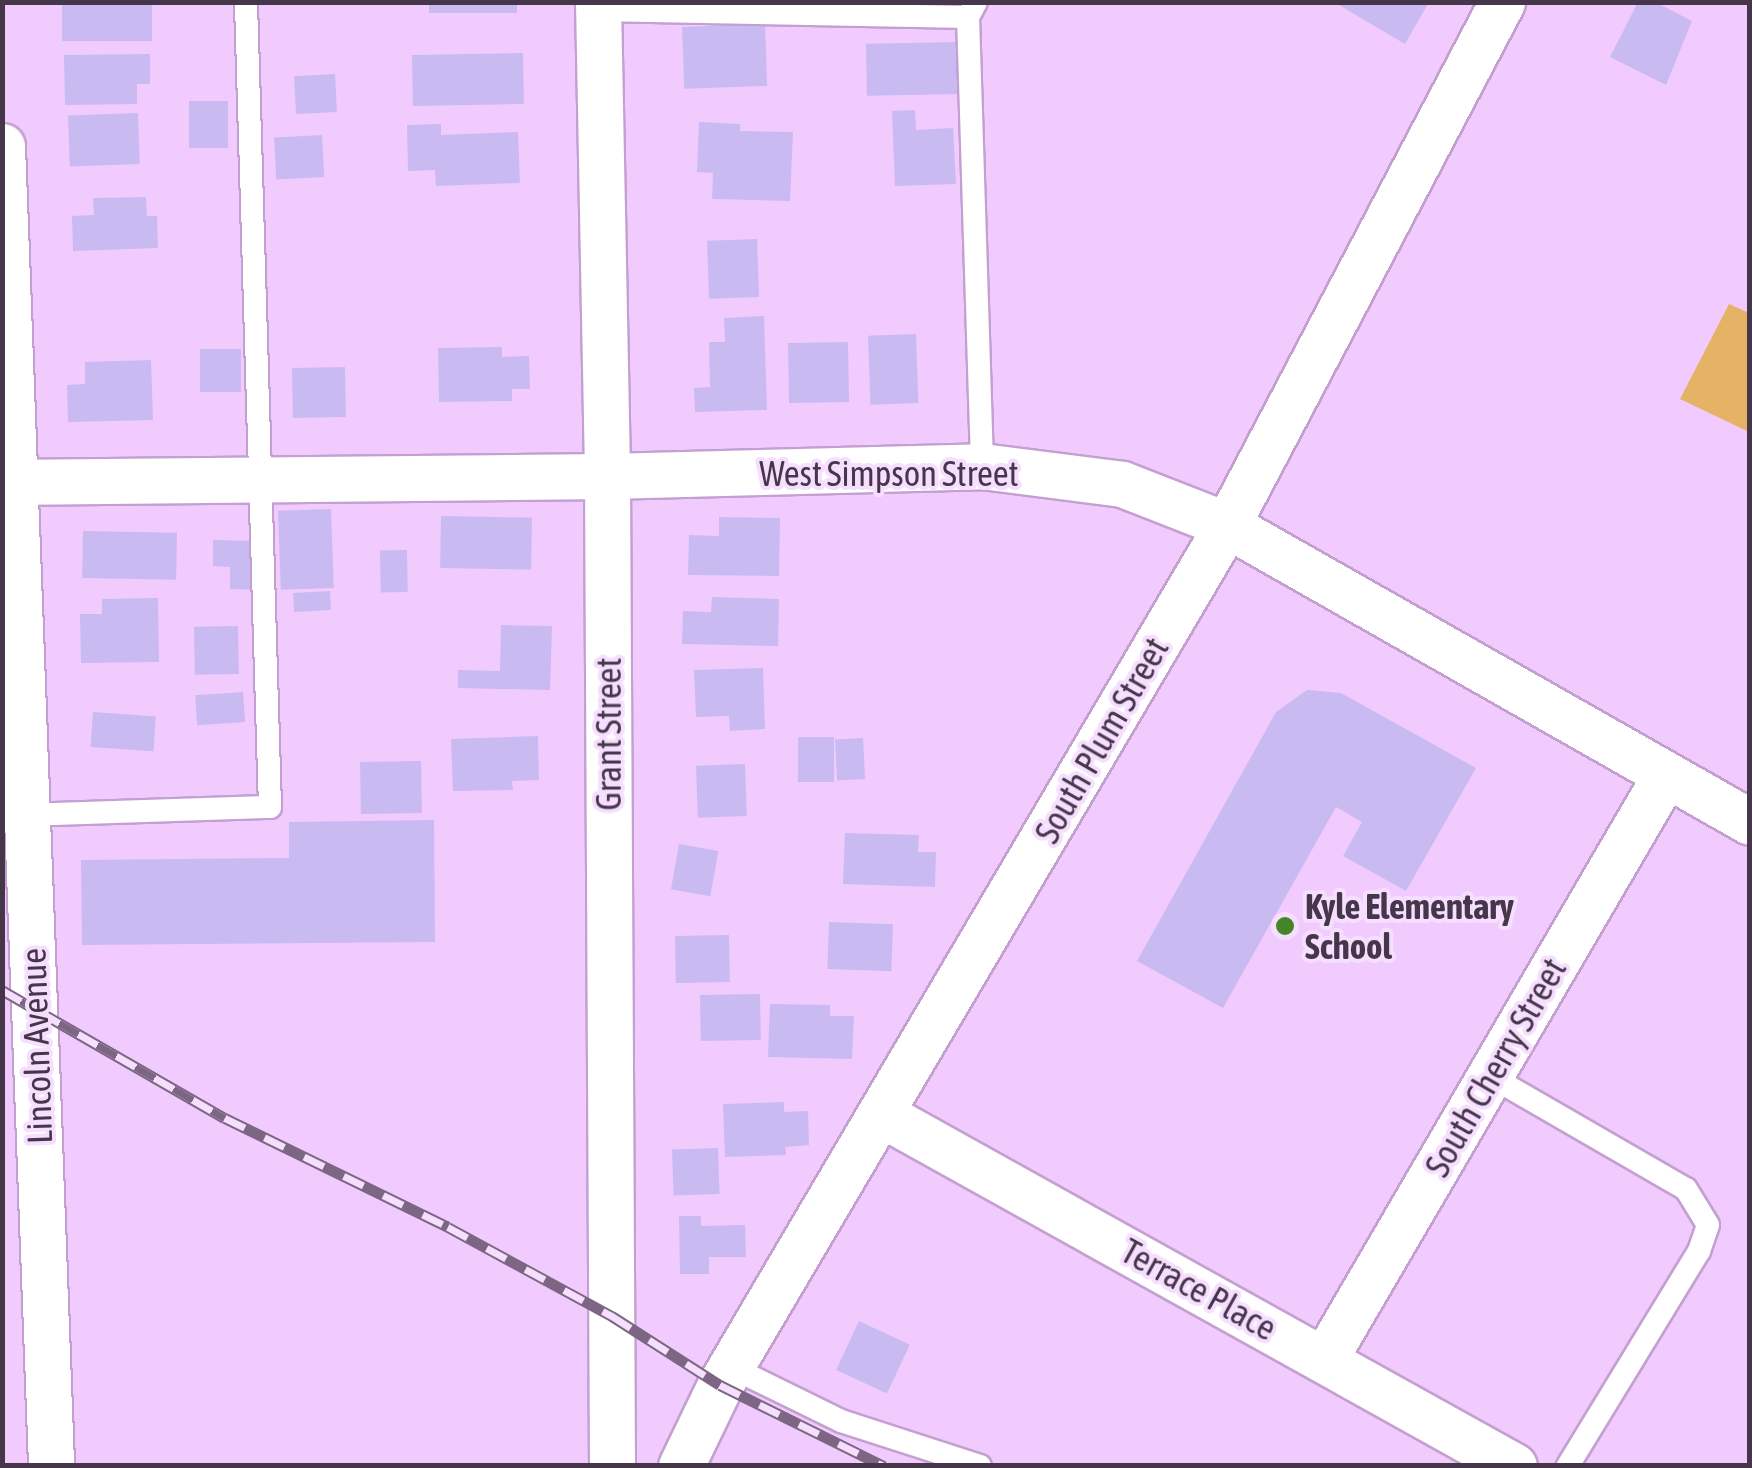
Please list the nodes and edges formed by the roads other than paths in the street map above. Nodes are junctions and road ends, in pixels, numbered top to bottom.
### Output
1 (246, 2) edge
2 (1502, 2) edge
3 (598, 6) edge
4 (972, 10) edge
5 (2, 146) edge
6 (982, 466) junction
7 (607, 476) junction
8 (259, 480) junction
9 (8, 482) edge
10 (1226, 525) junction
11 (1665, 776) junction
12 (28, 815) junction
13 (1750, 822) edge
14 (20, 1043) edge
15 (1490, 1076) junction
16 (882, 1114) junction
17 (1324, 1358) junction
18 (731, 1366) junction
19 (51, 1466) edge
20 (612, 1466) edge
21 (681, 1466) edge
22 (980, 1466) edge
23 (1514, 1466) edge
24 (1568, 1466) edge

1 - 8 lane
2 - 10 street, South Plum Street
3 - 4 lane
3 - 7 street, Grant Street
4 - 6 lane
5 - 9 street, Lincoln Avenue
6 - 7 street, West Simpson Street
6 - 10 street, West Simpson Street
7 - 8 street, West Simpson Street
7 - 20 street, Grant Street
8 - 9 street, West Simpson Street
8 - 12 lane
9 - 12 street, Lincoln Avenue
10 - 11 street, West Simpson Street
10 - 16 street, South Plum Street
11 - 13 street, West Simpson Street
11 - 15 street, South Cherry Street
12 - 14 street, Lincoln Avenue
14 - 19 street, Lincoln Avenue
15 - 17 street, South Cherry Street
15 - 24 lane
16 - 17 street, Terrace Place
16 - 18 street, South Plum Street
17 - 23 street, Terrace Place
18 - 21 street, South Plum Street
18 - 22 lane

